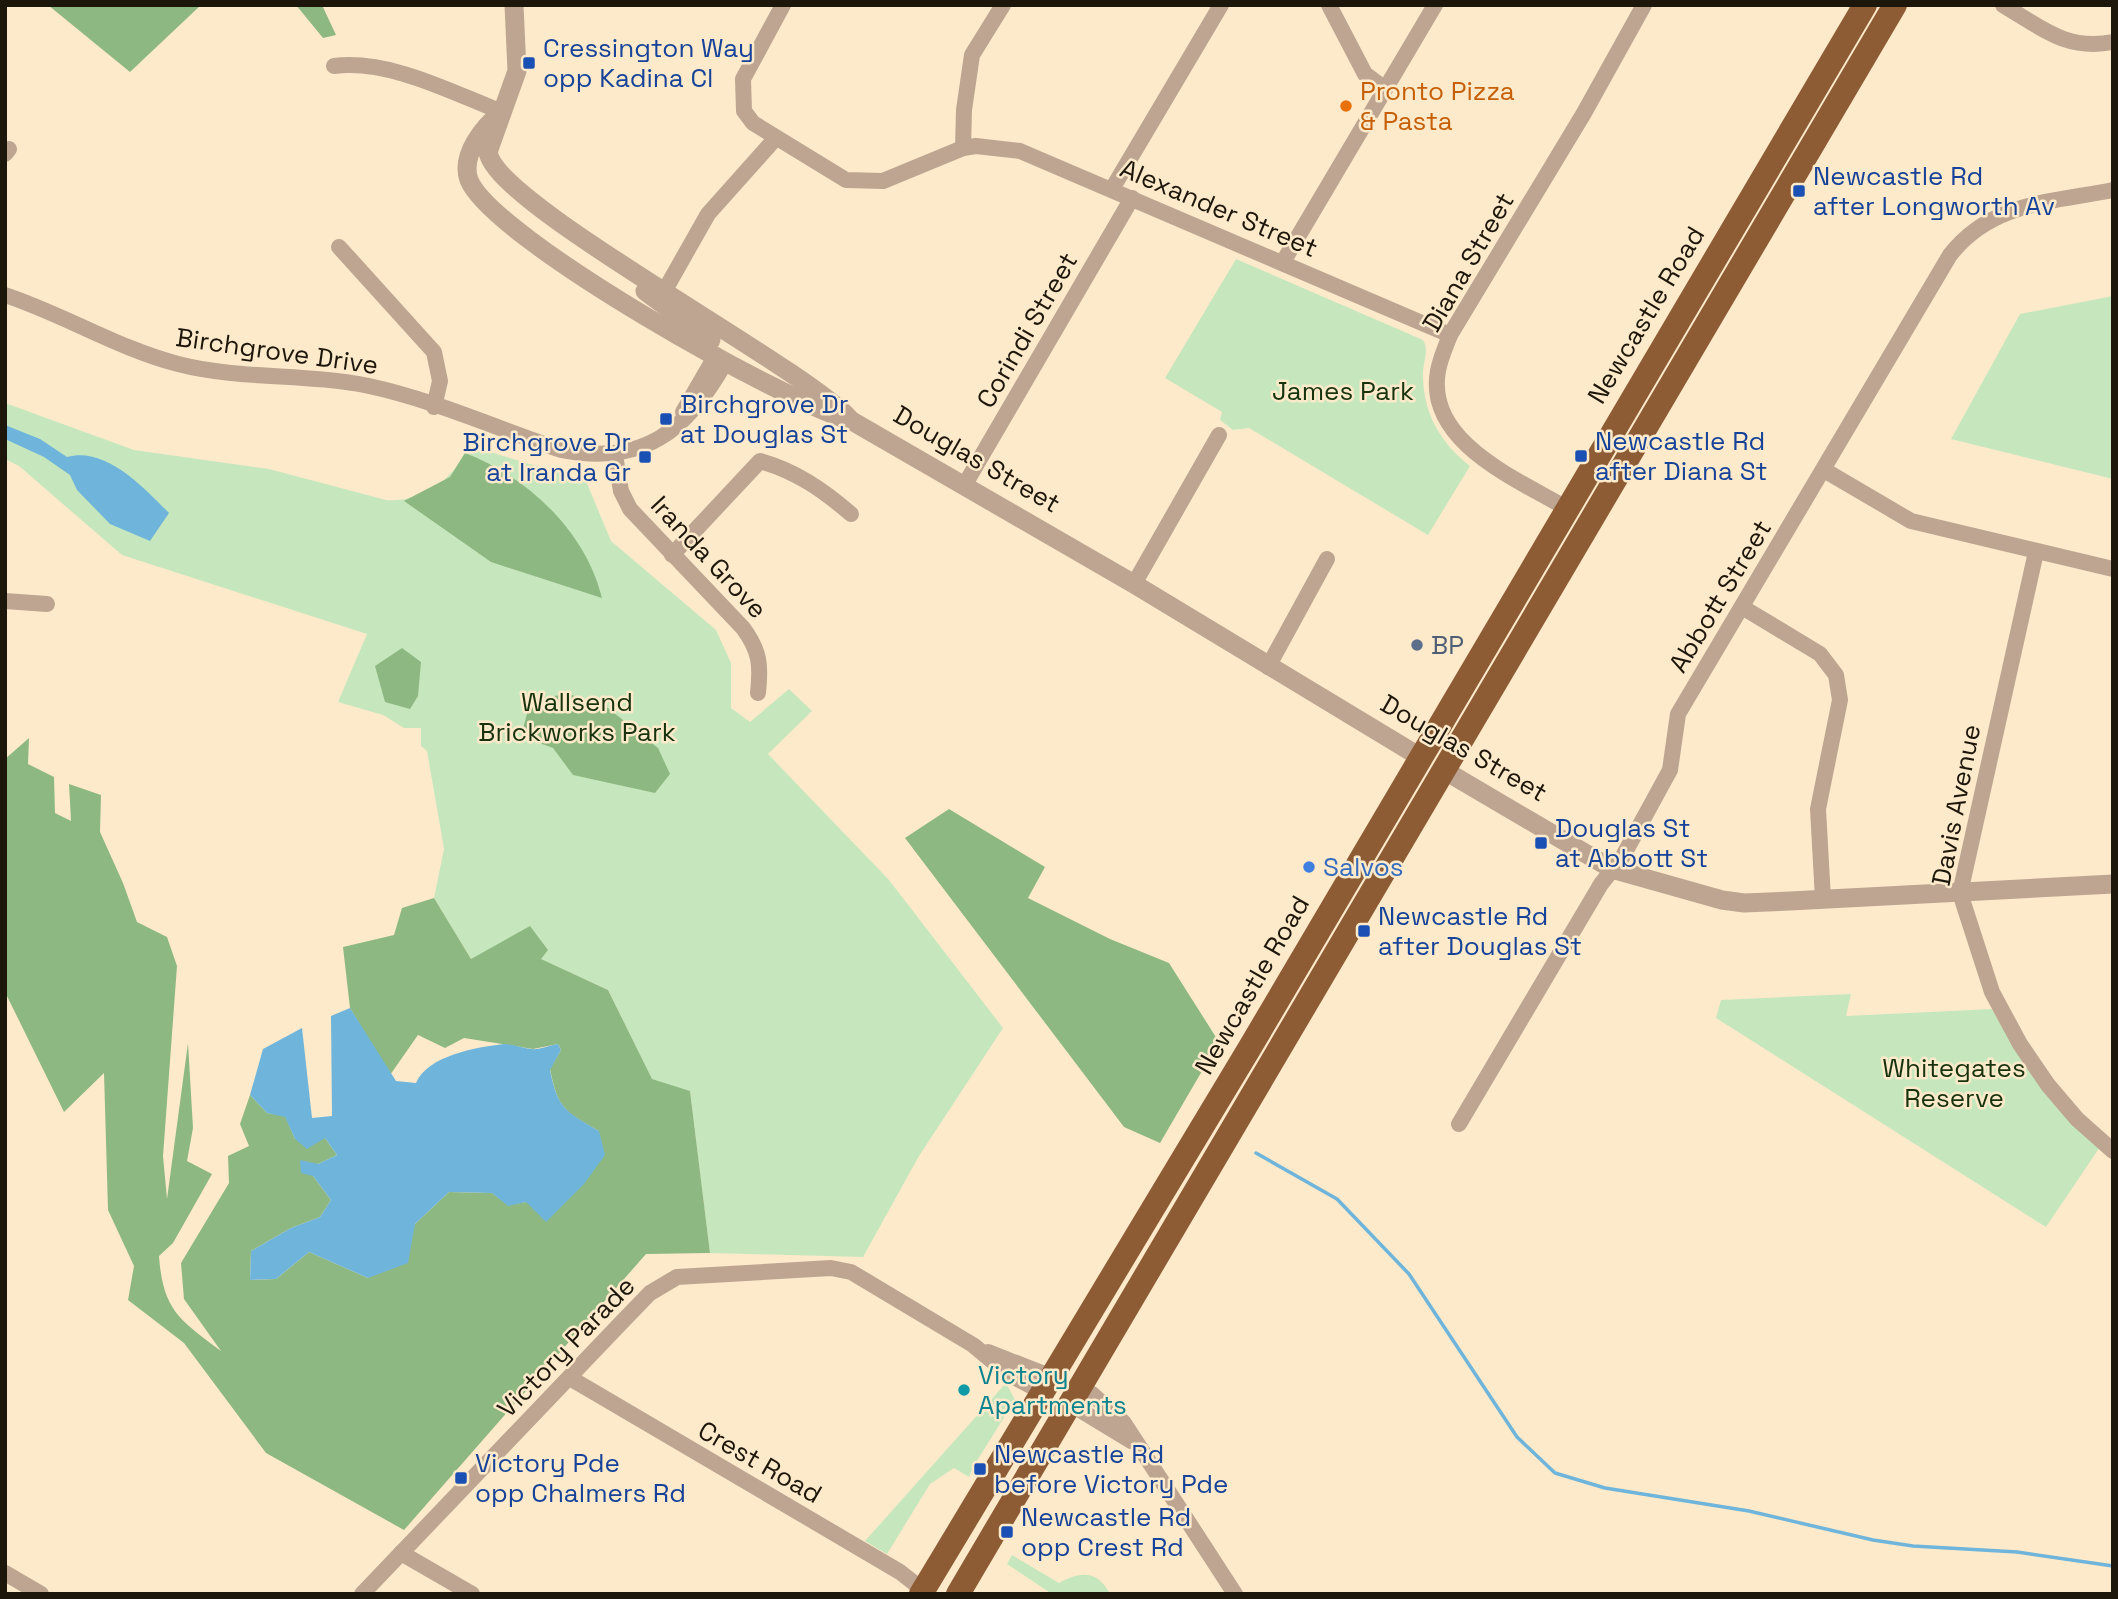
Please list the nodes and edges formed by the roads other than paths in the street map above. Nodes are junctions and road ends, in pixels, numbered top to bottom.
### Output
1 (514, 5) edge
2 (783, 5) edge
3 (1003, 5) edge
4 (1221, 5) edge
5 (1329, 5) edge
6 (1435, 5) edge
7 (1644, 5) edge
8 (1865, 5) edge
9 (1875, 5) edge
10 (1895, 5) edge
11 (2003, 5) edge
12 (2113, 42) edge
13 (334, 66) dead end
14 (1817, 88) junction
15 (1385, 89) junction
16 (502, 112) junction
17 (775, 139) junction
18 (963, 148) junction
19 (1112, 188) junction
20 (2113, 190) edge
21 (1132, 198) junction
22 (582, 240) junction
23 (339, 247) dead end
24 (1283, 262) junction
25 (665, 290) junction
26 (5, 295) edge
27 (1450, 335) junction
28 (722, 357) junction
29 (810, 385) junction
30 (434, 407) junction
31 (852, 421) junction
32 (1219, 435) dead end
33 (615, 455) junction
34 (1824, 470) junction
35 (964, 486) junction
36 (1566, 508) junction
37 (851, 514) dead end
38 (2036, 552) junction
39 (672, 555) junction
40 (1328, 559) dead end
41 (2113, 569) edge
42 (1134, 584) junction
43 (5, 601) edge
44 (47, 604) dead end
45 (1742, 607) junction
46 (1268, 667) junction
47 (758, 693) dead end
48 (1420, 757) junction
49 (1442, 769) junction
50 (1612, 869) junction
51 (2113, 884) edge
52 (1961, 893) junction
53 (1823, 900) junction
54 (1459, 1124) dead end
55 (2113, 1151) edge
56 (570, 1378) junction
57 (1047, 1385) junction
58 (1074, 1396) junction
59 (401, 1553) junction
60 (5, 1573) edge
61 (922, 1592) edge
62 (41, 1594) edge
63 (362, 1594) edge
64 (472, 1594) edge
65 (958, 1594) edge
66 (1235, 1594) edge

1 - 16 street
2 - 17 street
3 - 18 street
4 - 19 street
5 - 15 street
6 - 15 street
7 - 27 street, Diana Street
8 - 14 highway, Newcastle Road
9 - 14 highway
10 - 49 highway
11 - 12 street
13 - 16 street
14 - 36 highway, Newcastle Road
15 - 24 street
16 - 22 street, Douglas Street
16 - 28 street, Douglas Street
17 - 18 street
17 - 25 street
18 - 19 street, Alexander Street
19 - 21 street, Alexander Street
20 - 34 street, Abbott Street
21 - 24 street, Alexander Street
21 - 35 street, Corindi Street
22 - 25 street, Douglas Street
22 - 28 street
23 - 30 street
24 - 27 street, Alexander Street
25 - 29 street, Douglas Street
26 - 30 street, Birchgrove Drive
27 - 36 street, Diana Street
28 - 29 street
28 - 31 street, Douglas Street
28 - 33 street, Birchgrove Drive
29 - 31 street, Douglas Street
30 - 33 street, Birchgrove Drive
31 - 35 street, Douglas Street
32 - 42 street
33 - 39 street, Iranda Grove
34 - 38 street
34 - 45 street, Abbott Street
35 - 42 street, Douglas Street
36 - 48 highway, Newcastle Road
37 - 39 street
38 - 41 street
38 - 52 street, Davis Avenue
39 - 47 street, Iranda Grove
40 - 46 street
42 - 46 street, Douglas Street
43 - 44 street
45 - 50 street, Abbott Street
45 - 53 street
46 - 48 street, Douglas Street
48 - 49 highway, Douglas Street
48 - 57 highway, Newcastle Road
49 - 50 street, Douglas Street
49 - 58 highway
50 - 53 street, Douglas Street
50 - 54 street, Abbott Street
51 - 52 street, Douglas Street
52 - 53 street, Douglas Street
52 - 55 street, Davis Avenue
56 - 57 street, Victory Parade
56 - 59 street, Victory Parade
56 - 61 street, Crest Road
57 - 58 highway
57 - 61 highway, Newcastle Road
58 - 65 highway
58 - 66 street
59 - 63 street, Victory Parade
59 - 64 street
60 - 62 street

